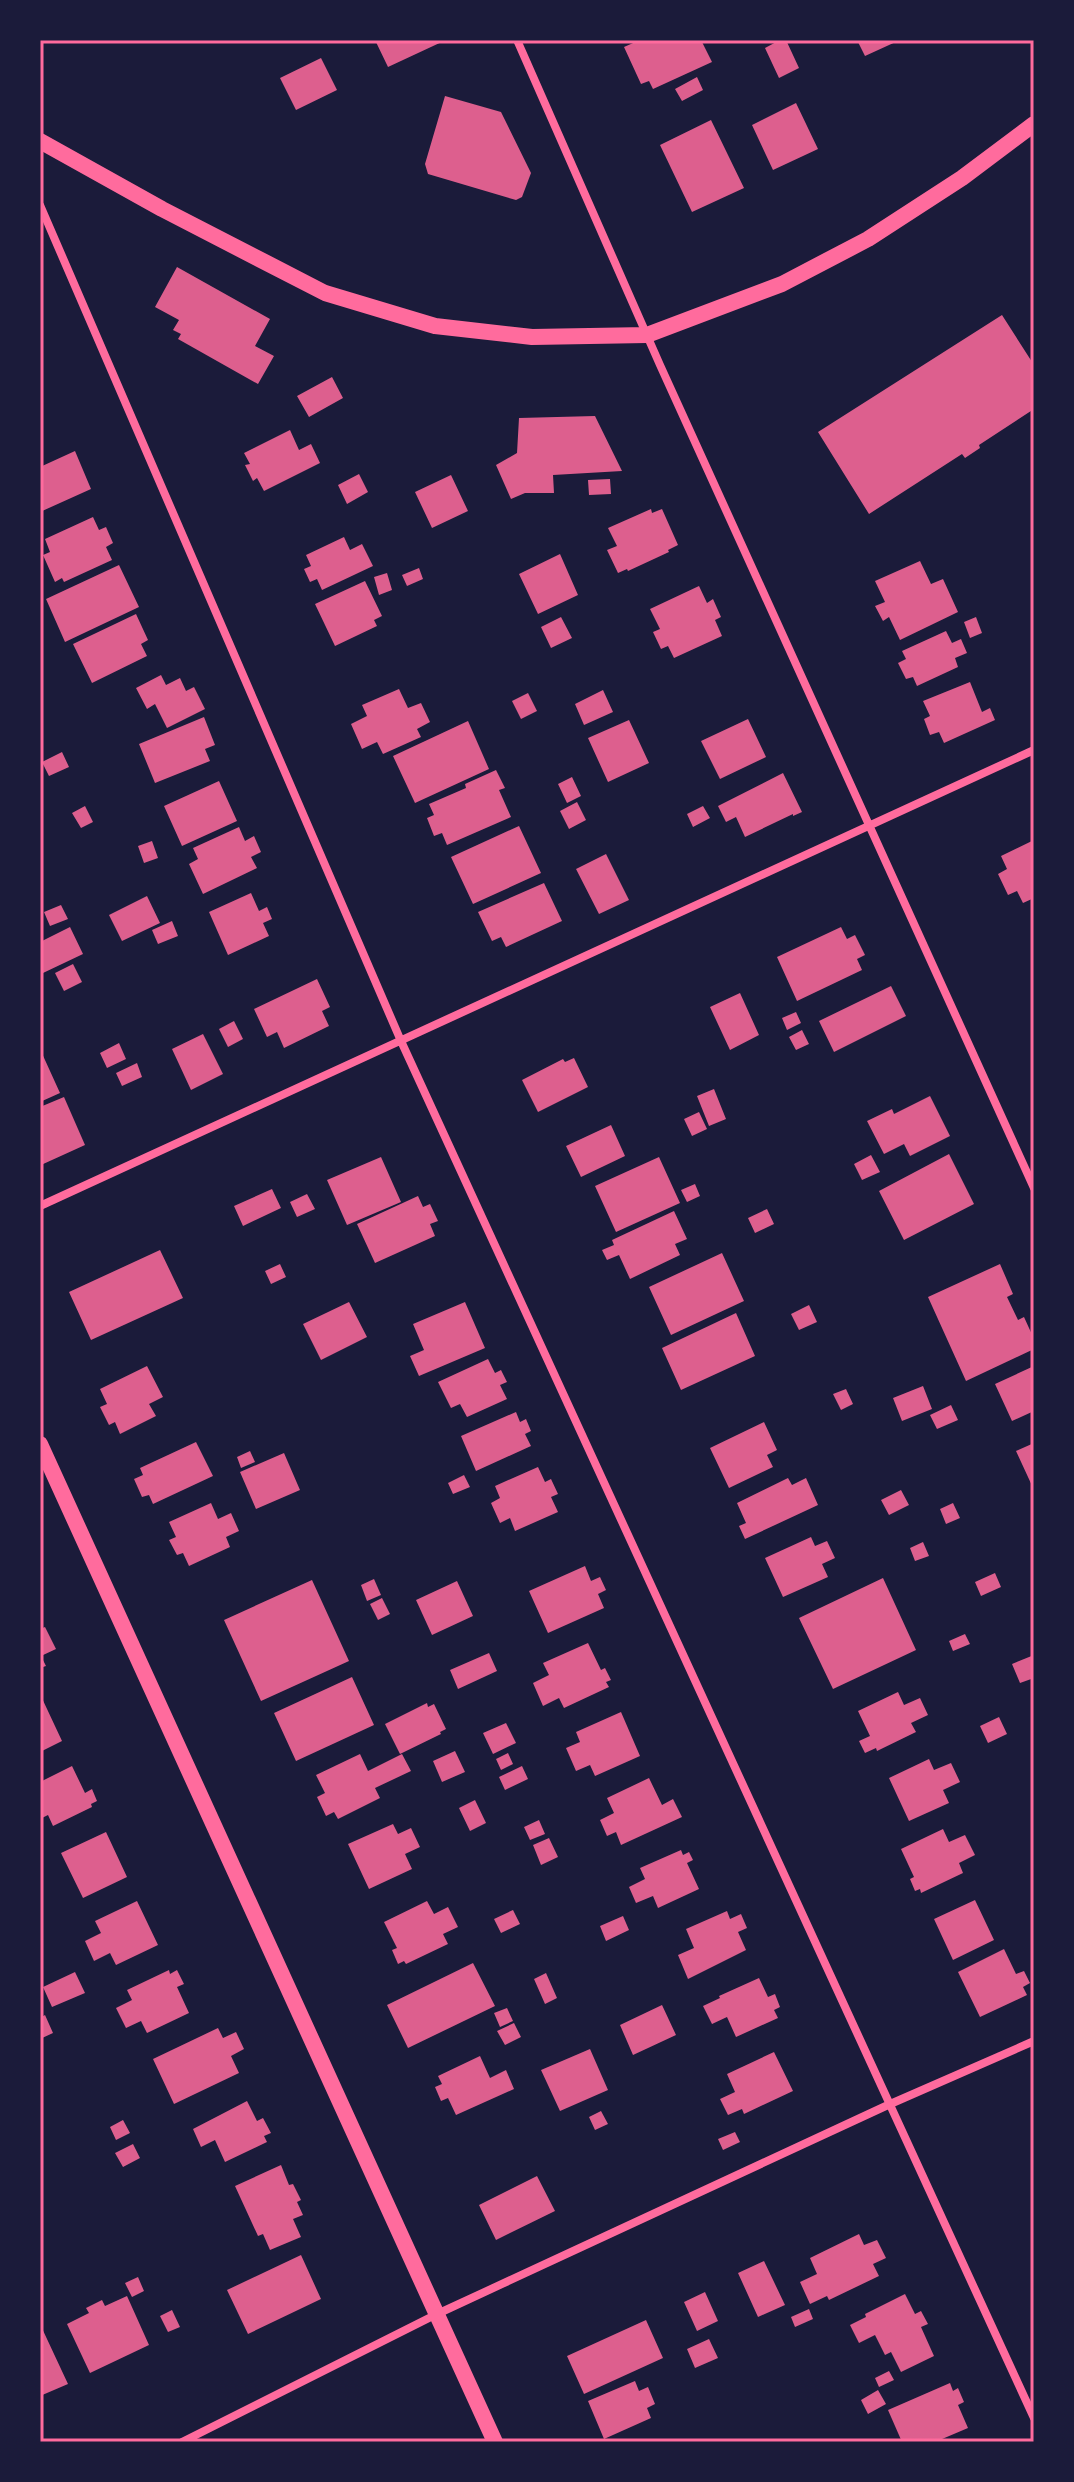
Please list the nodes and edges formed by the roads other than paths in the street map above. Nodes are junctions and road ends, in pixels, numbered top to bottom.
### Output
1 (517, 40) edge
2 (1034, 124) edge
3 (40, 141) edge
4 (40, 205) edge
5 (647, 335) junction
6 (1034, 750) edge
7 (868, 826) junction
8 (401, 1041) junction
9 (1034, 1188) edge
10 (40, 1206) edge
11 (40, 1444) edge
12 (1034, 2041) edge
13 (888, 2105) junction
14 (435, 2315) junction
15 (1034, 2418) edge
16 (182, 2442) edge
17 (495, 2442) edge

1 - 5 street
2 - 5 main road
3 - 5 main road
4 - 8 street
5 - 7 street
6 - 7 street
7 - 8 street
7 - 9 street
8 - 10 street
8 - 13 street
11 - 14 main road
12 - 13 street
13 - 14 street
13 - 15 street
14 - 16 street
14 - 17 main road

